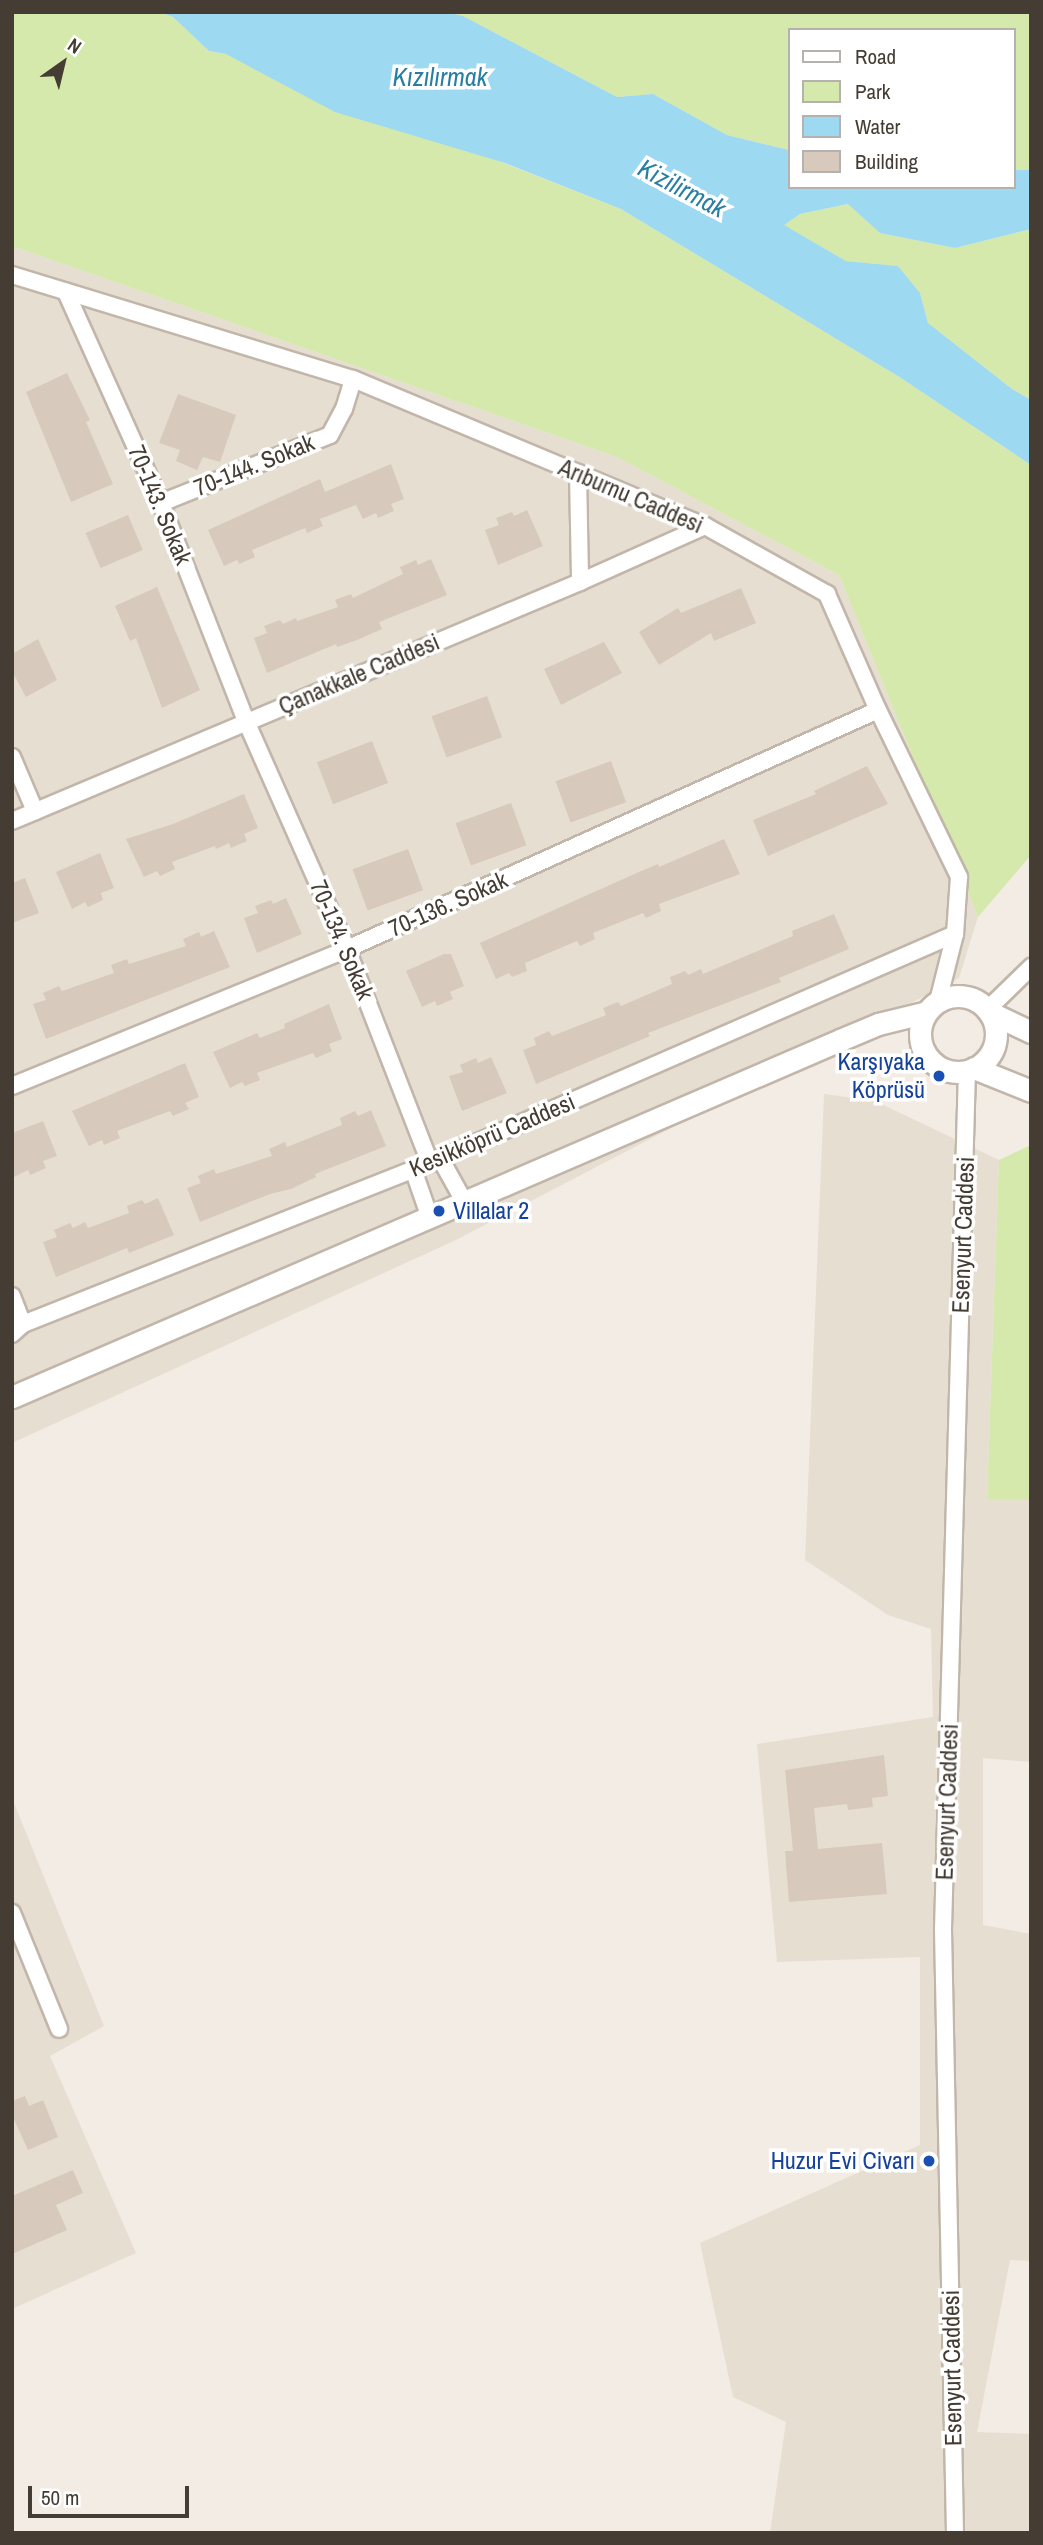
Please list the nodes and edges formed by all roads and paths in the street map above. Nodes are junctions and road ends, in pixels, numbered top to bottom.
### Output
1 (12, 275) edge
2 (66, 292) junction
3 (353, 379) junction
4 (578, 473) junction
5 (161, 503) junction
6 (705, 526) junction
7 (580, 582) junction
8 (878, 710) junction
9 (246, 721) junction
10 (12, 757) edge
11 (35, 811) junction
12 (12, 821) edge
13 (955, 934) junction
14 (347, 949) junction
15 (1031, 967) edge
16 (932, 1007) junction
17 (988, 1011) junction
18 (1031, 1032) edge
19 (970, 1070) junction
20 (12, 1086) edge
21 (1031, 1091) edge
22 (435, 1161) junction
23 (414, 1169) junction
24 (465, 1203) junction
25 (430, 1218) junction
26 (12, 1296) edge
27 (18, 1329) edge
28 (12, 1397) edge
29 (12, 1913) edge
30 (59, 2029) dead end
31 (955, 2533) edge

1 - 2 street, Arıburnu Caddesi
2 - 3 street, Arıburnu Caddesi
2 - 5 street, 70-143. Sokak
3 - 4 street, Arıburnu Caddesi
3 - 5 street, 70-144. Sokak
4 - 6 street, Arıburnu Caddesi
4 - 7 street
5 - 9 street, 70-143. Sokak
6 - 7 street, Çanakkale Caddesi
6 - 8 street, Arıburnu Caddesi
7 - 9 street, Çanakkale Caddesi
8 - 13 street, Arıburnu Caddesi
8 - 14 street, 70-136. Sokak
9 - 11 street, Çanakkale Caddesi
9 - 14 street, 70-134. Sokak
10 - 11 street
11 - 12 street, Çanakkale Caddesi
13 - 16 street, Arıburnu Caddesi
13 - 22 street, Kesikköprü Caddesi
14 - 20 street, 70-136. Sokak
14 - 22 street, 70-134. Sokak
15 - 17 street
16 - 17 street
16 - 19 street
16 - 24 street, Kesikköprü Caddesi
17 - 18 street
17 - 19 street
19 - 21 street
19 - 31 street, Esenyurt Caddesi
22 - 23 street, Kesikköprü Caddesi
22 - 24 street, 70-134. Sokak
23 - 25 street
23 - 27 street, Kesikköprü Caddesi
24 - 25 street, Kesikköprü Caddesi
25 - 28 street, Kesikköprü Caddesi
26 - 27 street
29 - 30 street

